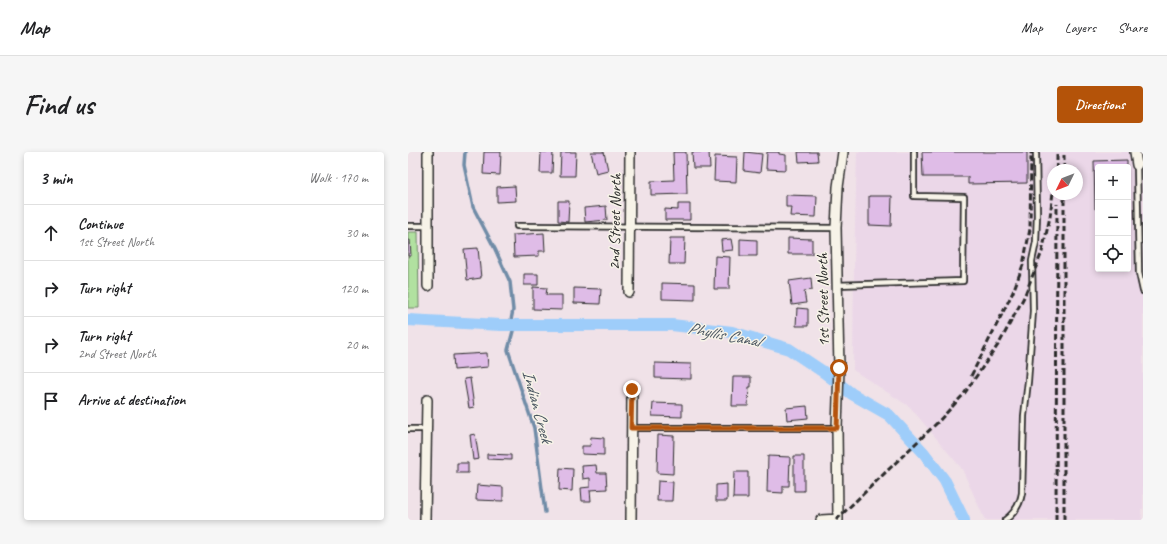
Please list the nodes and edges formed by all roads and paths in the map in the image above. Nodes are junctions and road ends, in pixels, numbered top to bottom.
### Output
1 (428, 152) edge
2 (630, 152) edge
3 (843, 152) edge
4 (914, 152) edge
5 (1036, 152) edge
6 (1135, 152) edge
7 (1136, 165) joint
8 (408, 226) edge
9 (428, 226) junction
10 (517, 226) dead end
11 (629, 227) junction
12 (836, 228) junction
13 (836, 285) junction
14 (428, 286) dead end
15 (1143, 290) edge
16 (629, 292) dead end
17 (632, 389) dead end
18 (427, 400) dead end
19 (631, 428) junction
20 (837, 428) junction
21 (408, 429) edge
22 (426, 430) junction
23 (838, 519) edge
24 (425, 520) edge
25 (631, 520) edge
26 (820, 520) edge
27 (1005, 520) edge

1 - 9 street
2 - 11 street, 2nd Street North
3 - 12 street, 1st Street North
4 - 13 lane
5 - 27 lane
6 - 7 street
7 - 15 lane
8 - 9 lane
9 - 14 street
10 - 11 lane
11 - 12 lane
11 - 16 street, 2nd Street North
12 - 13 street, 1st Street North
13 - 20 street, 1st Street North
17 - 19 street
18 - 22 street
19 - 20 lane
19 - 25 street
20 - 23 street, 1st Street North
21 - 22 lane
22 - 24 street
23 - 26 street

